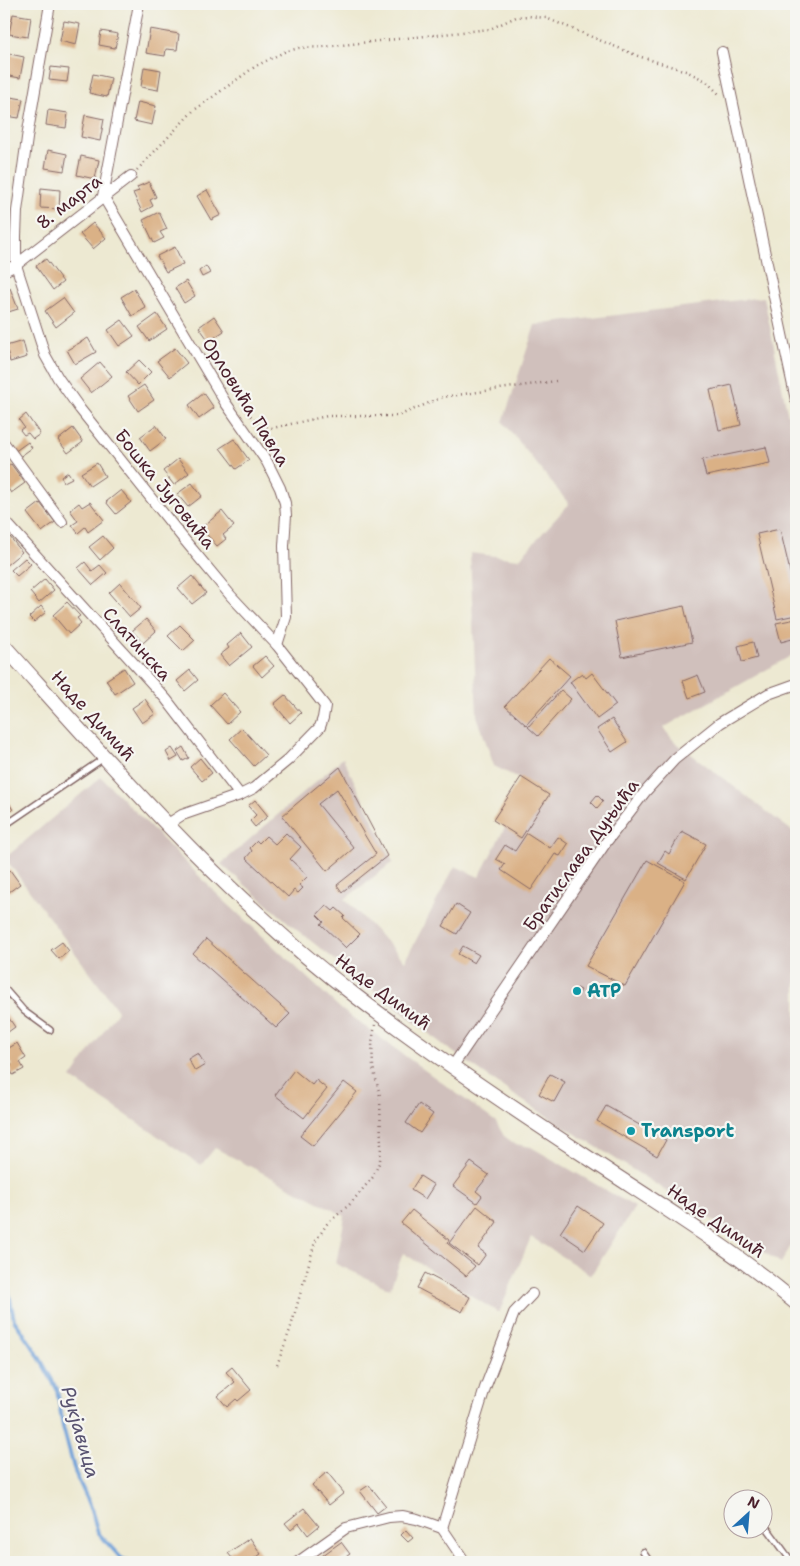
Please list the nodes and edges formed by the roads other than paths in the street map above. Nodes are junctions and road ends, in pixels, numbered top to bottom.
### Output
1 (50, 4) edge
2 (139, 4) edge
3 (722, 52) dead end
4 (130, 176) road end
5 (103, 196) junction
6 (16, 265) junction
7 (4, 271) edge
8 (796, 400) edge
9 (4, 443) edge
10 (4, 520) edge
11 (62, 522) dead end
12 (4, 646) edge
13 (277, 646) junction
14 (796, 684) edge
15 (104, 758) junction
16 (240, 795) junction
17 (168, 824) junction
18 (4, 826) edge
19 (4, 988) edge
20 (50, 1030) dead end
21 (452, 1067) junction
22 (532, 1294) dead end
23 (796, 1303) edge
24 (442, 1528) junction
25 (772, 1535) edge
26 (643, 1552) dead end
27 (298, 1562) edge
28 (465, 1562) edge
29 (650, 1562) edge
30 (792, 1562) edge

1 - 6 street, Бошка Југовића
2 - 5 street
3 - 8 street
4 - 5 street, 8. марта
5 - 6 street, 8. марта
5 - 13 street, Орловића Павла
6 - 7 street, 8. марта
6 - 13 street, Бошка Југовића
9 - 11 street
10 - 16 street, Слатинска
12 - 15 main road, Наде Димић
13 - 16 street, Бошка Југовића
14 - 21 street, Братислава Дуњића
15 - 17 main road, Наде Димић
15 - 18 lane
16 - 17 street
17 - 21 main road, Наде Димић
19 - 20 lane
21 - 23 main road, Наде Димић
22 - 24 street
24 - 27 street
24 - 28 street
25 - 30 lane
26 - 29 lane

